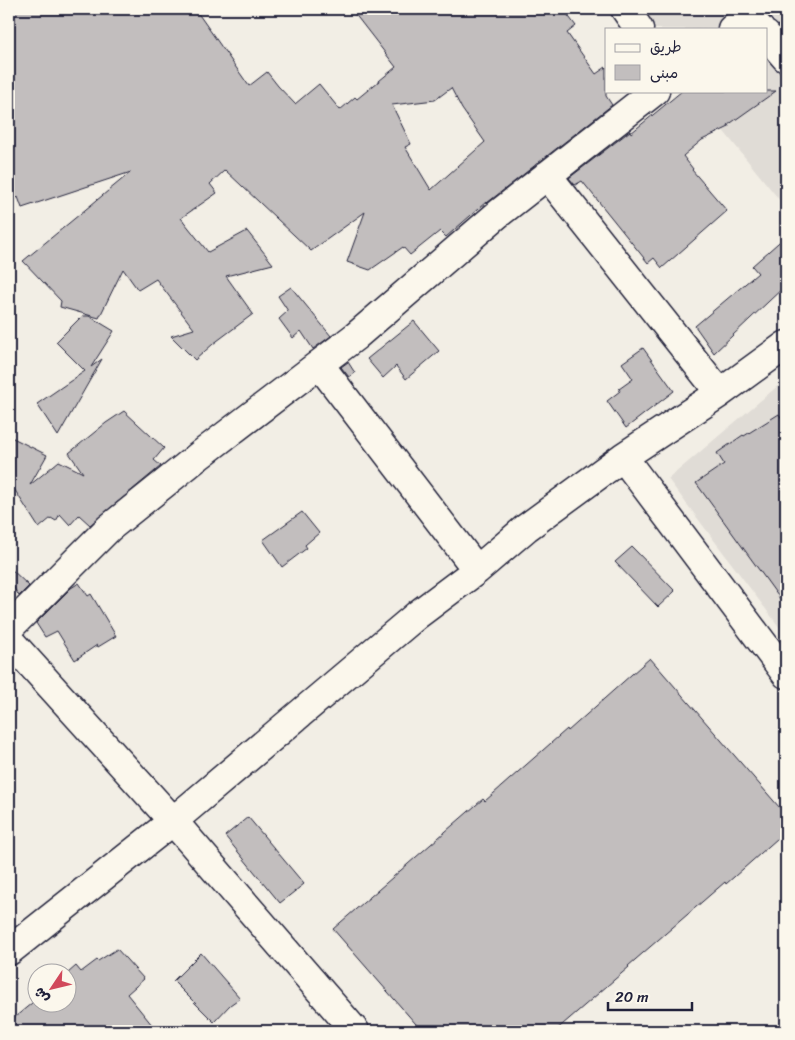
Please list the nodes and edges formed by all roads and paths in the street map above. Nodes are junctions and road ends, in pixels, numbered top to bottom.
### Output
1 (625, 9) edge
2 (638, 28) edge
3 (654, 92) edge
4 (547, 175) junction
5 (786, 345) edge
6 (319, 364) junction
7 (720, 393) junction
8 (623, 457) junction
9 (477, 570) junction
10 (9, 628) edge
11 (9, 640) edge
12 (786, 674) edge
13 (173, 821) junction
14 (9, 950) edge
15 (354, 1031) edge

1 - 2 street
3 - 4 street
4 - 6 street
4 - 7 street
5 - 7 street
6 - 9 street
6 - 10 street
7 - 8 street
8 - 9 street
8 - 12 street
9 - 13 street
11 - 13 street
13 - 14 street
13 - 15 street

